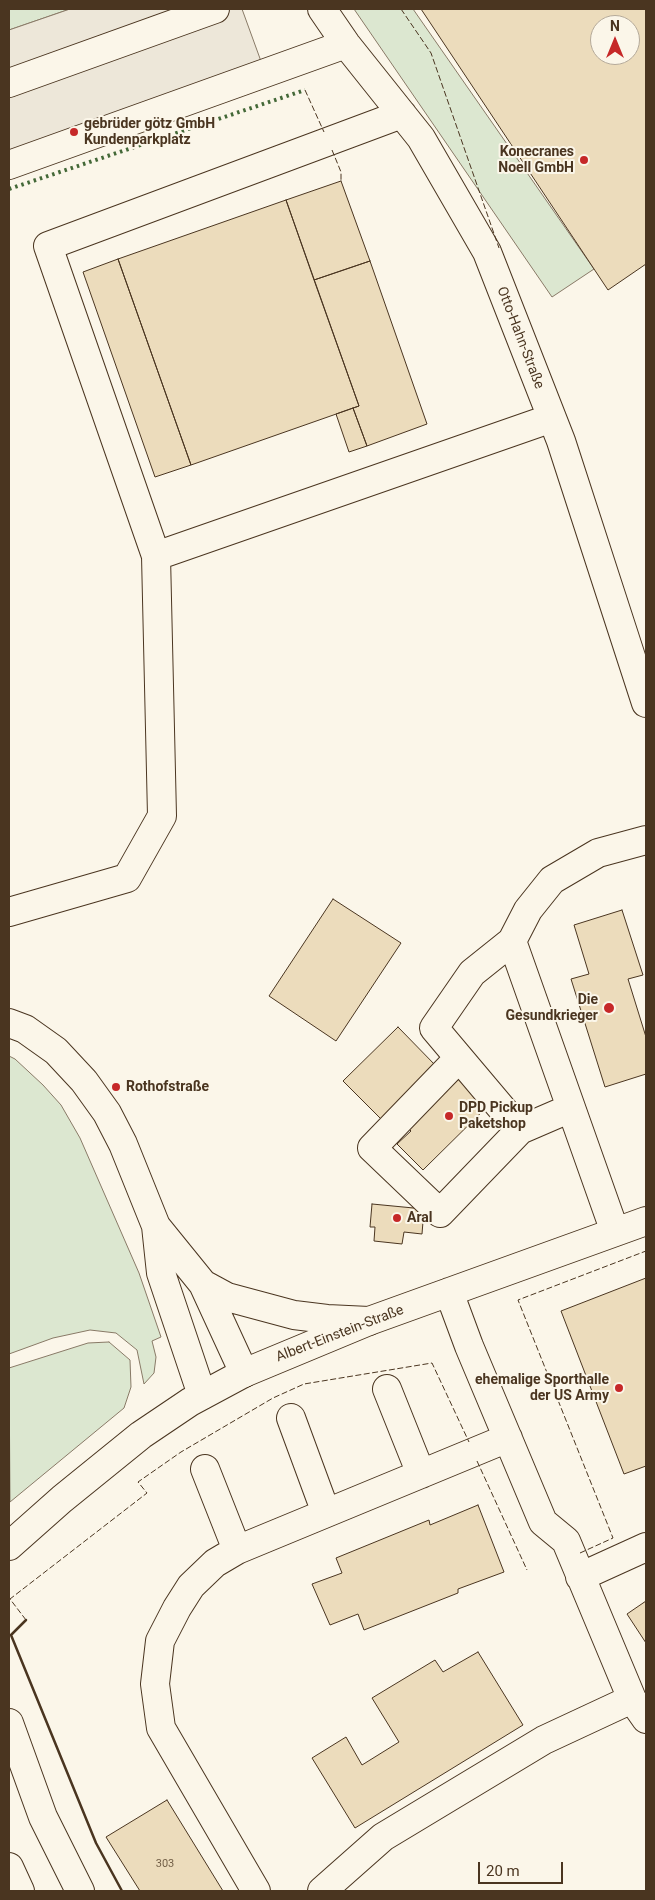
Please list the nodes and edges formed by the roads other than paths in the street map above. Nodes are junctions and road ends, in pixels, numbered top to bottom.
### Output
1 (215, 9) edge
2 (322, 9) edge
3 (346, 44) junction
4 (9, 83) edge
5 (402, 114) junction
6 (9, 165) edge
7 (552, 418) junction
8 (156, 556) junction
9 (646, 703) edge
10 (646, 840) edge
11 (9, 912) edge
12 (512, 941) junction
13 (9, 1023) edge
14 (459, 1058) junction
15 (572, 1108) junction
16 (520, 1130) junction
17 (646, 1221) edge
18 (156, 1226) junction
19 (615, 1232) junction
20 (203, 1284) junction
21 (449, 1292) junction
22 (369, 1321) junction
23 (244, 1373) junction
24 (387, 1389) dead end
25 (202, 1396) junction
26 (291, 1418) dead end
27 (508, 1438) junction
28 (205, 1469) dead end
29 (421, 1474) junction
30 (326, 1513) junction
31 (9, 1546) edge
32 (646, 1547) edge
33 (237, 1550) junction
34 (580, 1577) junction
35 (639, 1709) edge
36 (9, 1723) edge
37 (80, 1891) edge
38 (256, 1891) edge
39 (322, 1891) edge

1 - 4 main road
2 - 3 main road, Otto-Hahn-Straße
3 - 5 main road, Otto-Hahn-Straße
3 - 6 main road
5 - 7 main road, Otto-Hahn-Straße
5 - 8 main road
7 - 8 main road
7 - 9 main road, Otto-Hahn-Straße
8 - 11 main road
10 - 12 main road
12 - 14 main road
12 - 15 main road
13 - 18 main road
14 - 16 main road
14 - 16 main road
15 - 16 main road
15 - 19 main road
17 - 19 main road, Albert-Einstein-Straße
18 - 20 main road
18 - 25 main road
19 - 21 main road, Albert-Einstein-Straße
20 - 22 main road
20 - 23 main road
21 - 22 main road, Albert-Einstein-Straße
21 - 27 main road
22 - 23 main road, Albert-Einstein-Straße
23 - 25 main road, Albert-Einstein-Straße
24 - 29 main road
25 - 31 main road, Albert-Einstein-Straße
26 - 30 main road
27 - 29 main road
27 - 34 main road
28 - 33 main road
29 - 30 main road
30 - 33 main road
32 - 34 main road
33 - 38 main road
34 - 35 main road
35 - 39 main road
36 - 37 main road

